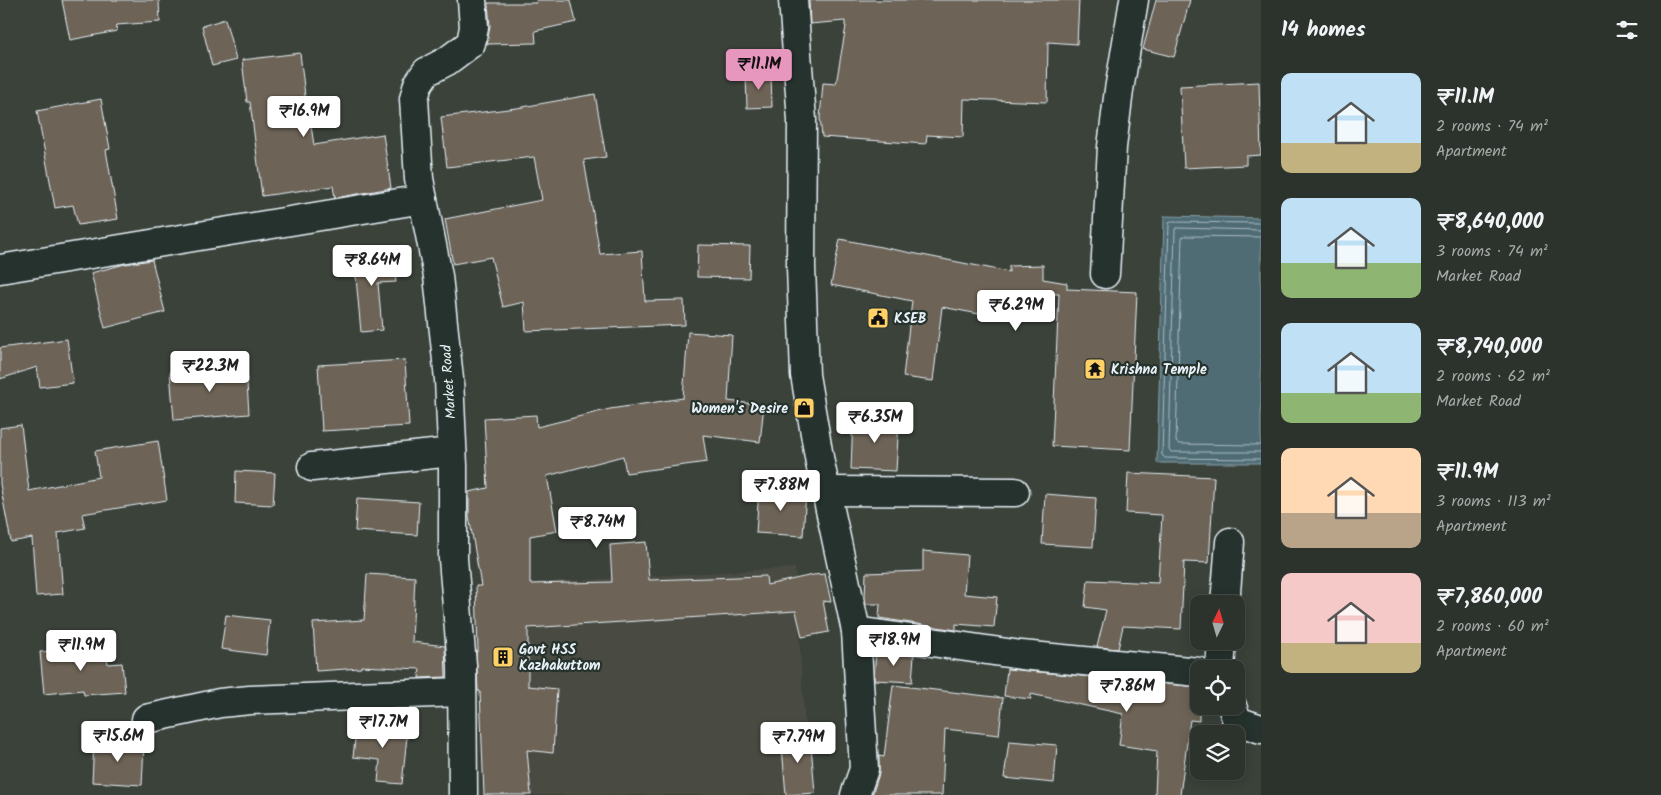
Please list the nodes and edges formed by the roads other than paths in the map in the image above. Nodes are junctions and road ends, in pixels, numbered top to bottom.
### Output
1 (472, 0) edge
2 (793, 0) edge
3 (1134, 0) edge
4 (423, 199) junction
5 (0, 269) edge
6 (1106, 274) dead end
7 (452, 452) junction
8 (312, 468) dead end
9 (826, 491) junction
10 (1015, 492) dead end
11 (1230, 542) dead end
12 (1226, 595) edge
13 (856, 631) junction
14 (1190, 671) edge
15 (462, 692) junction
16 (1235, 715) edge
17 (146, 719) dead end
18 (1261, 729) edge
19 (462, 795) edge
20 (855, 795) edge

1 - 4 street, Market Road
2 - 9 street
3 - 6 street
4 - 5 street
4 - 7 street, Market Road
7 - 8 street
7 - 15 street, Market Road
9 - 10 street
9 - 13 street
11 - 12 street
13 - 14 street
13 - 20 street
15 - 17 street
15 - 19 street, Market Road
16 - 18 street

